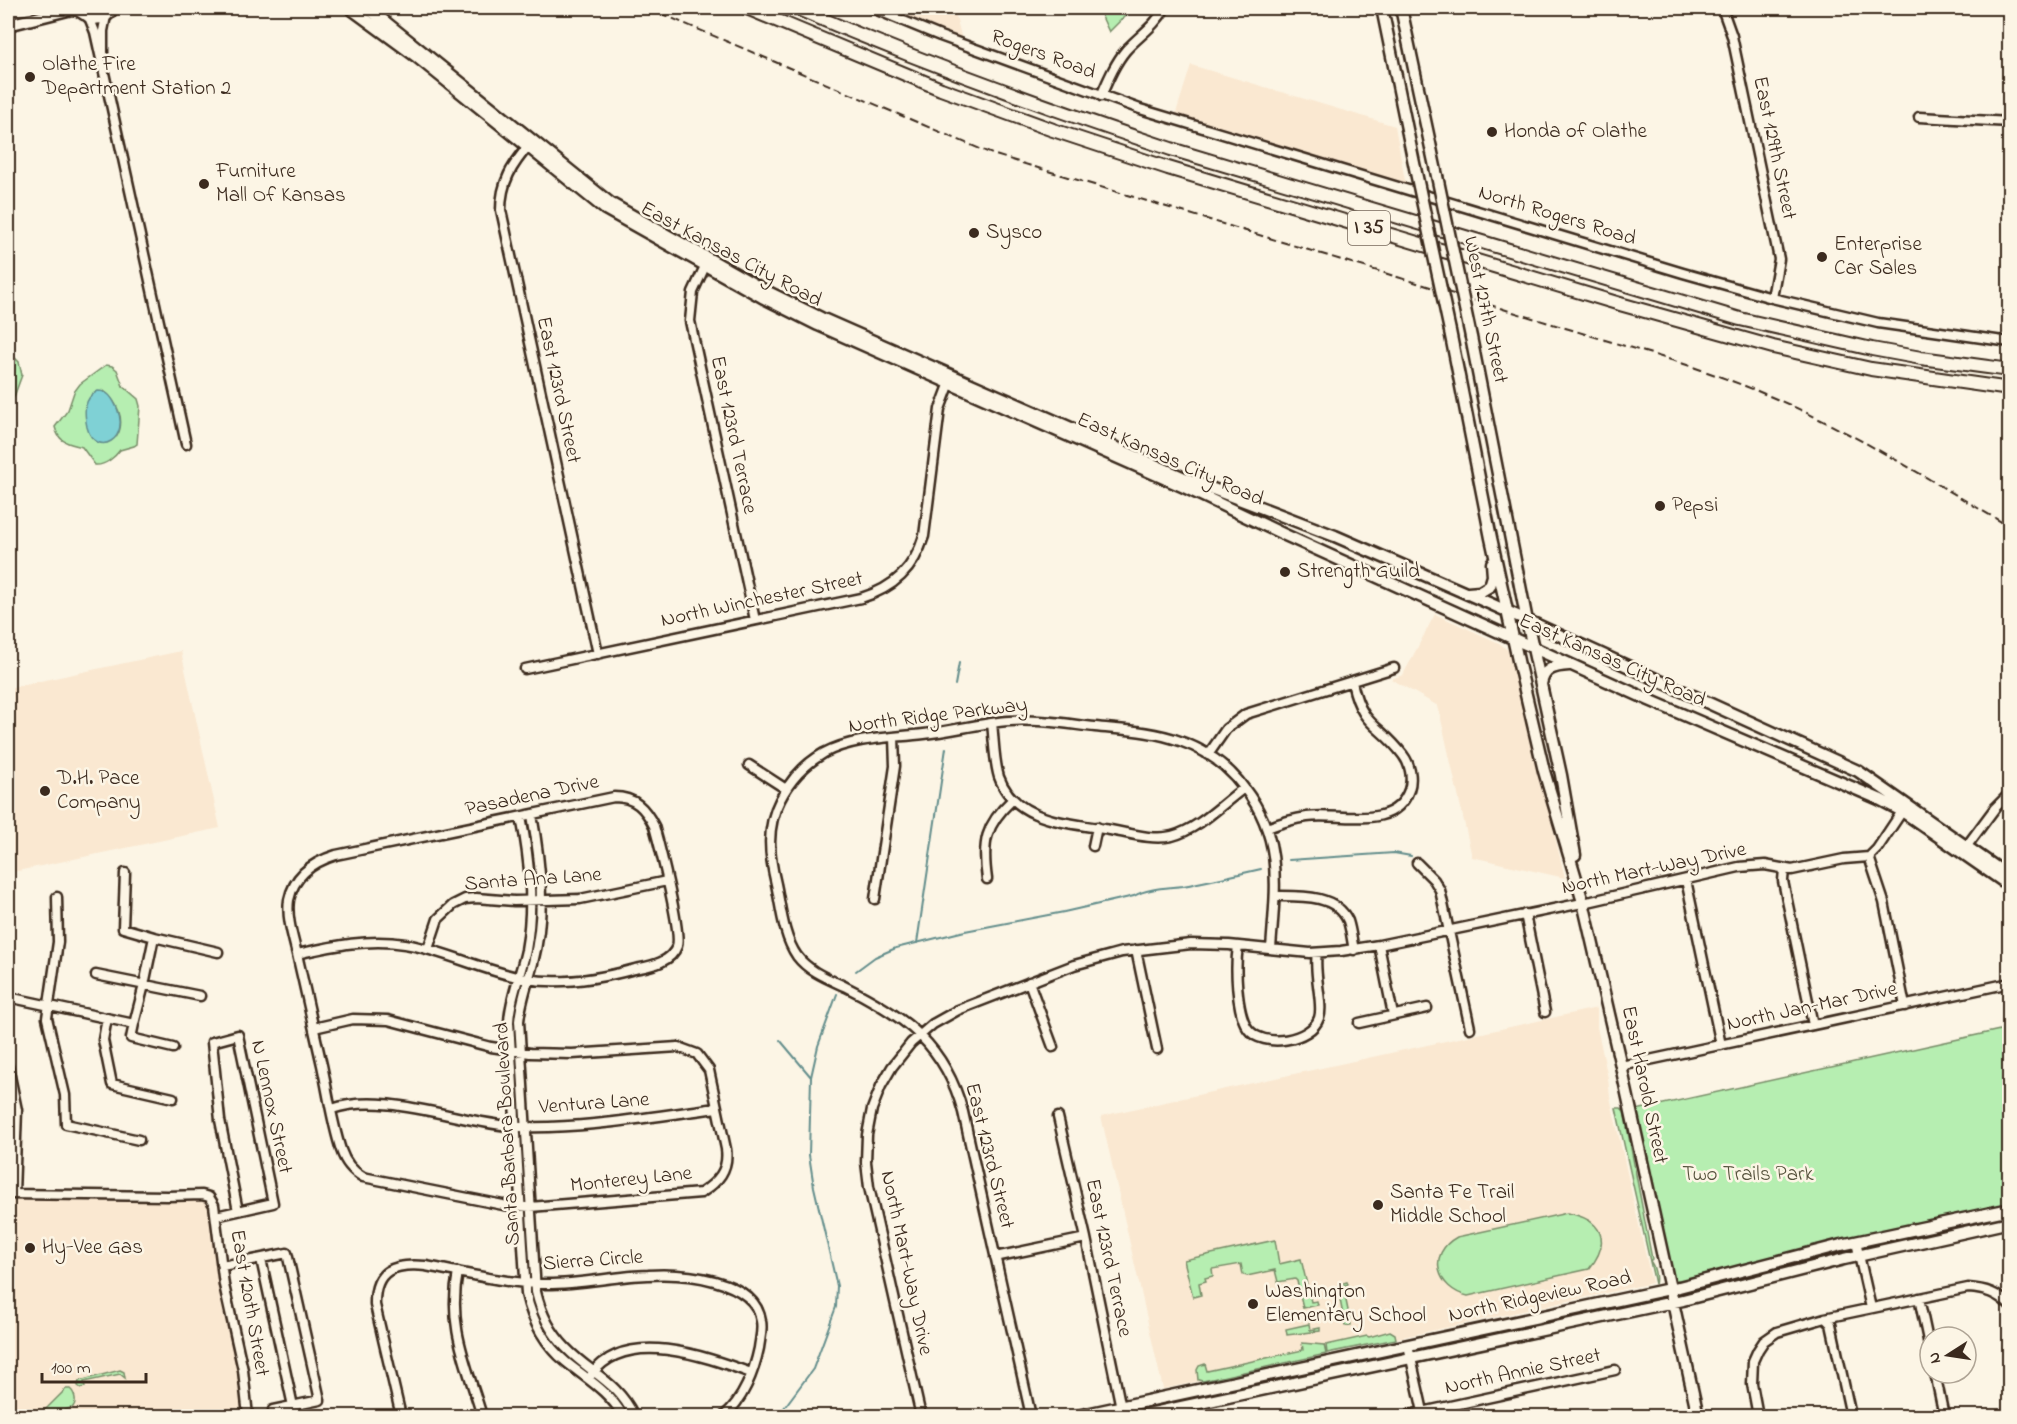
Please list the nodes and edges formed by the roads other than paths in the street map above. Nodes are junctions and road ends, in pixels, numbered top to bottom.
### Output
1 (30, 8) edge
2 (350, 8) edge
3 (368, 8) edge
4 (747, 8) edge
5 (796, 8) edge
6 (872, 8) edge
7 (1165, 8) edge
8 (1382, 8) edge
9 (1401, 8) edge
10 (1722, 8) edge
11 (111, 10) edge
12 (8, 12) edge
13 (84, 13) edge
14 (8, 25) edge
15 (104, 71) junction
16 (1101, 96) junction
17 (1919, 117) dead end
18 (2010, 122) edge
19 (530, 144) junction
20 (706, 263) junction
21 (1772, 298) junction
22 (2010, 342) edge
23 (2010, 370) edge
24 (952, 380) junction
25 (2010, 389) edge
26 (186, 444) dead end
27 (1491, 538) junction
28 (1465, 593) junction
29 (1507, 612) junction
30 (754, 620) junction
31 (1527, 621) junction
32 (1513, 638) junction
33 (1533, 647) junction
34 (598, 654) junction
35 (1571, 664) junction
36 (1394, 668) dead end
37 (525, 669) dead end
38 (1352, 682) junction
39 (1541, 684) junction
40 (992, 723) junction
41 (894, 737) junction
42 (1209, 755) junction
43 (749, 765) dead end
44 (1244, 788) junction
45 (786, 789) junction
46 (2010, 793) edge
47 (1012, 800) junction
48 (1904, 808) junction
49 (532, 815) junction
50 (521, 818) junction
51 (1097, 827) junction
52 (1267, 828) junction
53 (1093, 846) dead end
54 (1964, 849) junction
55 (1869, 857) junction
56 (1417, 863) dead end
57 (1784, 869) junction
58 (125, 873) dead end
59 (2010, 877) edge
60 (987, 879) dead end
61 (1686, 880) junction
62 (667, 881) junction
63 (2010, 886) edge
64 (1275, 896) junction
65 (57, 897) dead end
66 (875, 899) dead end
67 (531, 900) junction
68 (542, 900) junction
69 (1583, 902) junction
70 (1525, 914) junction
71 (1449, 930) junction
72 (154, 937) junction
73 (1379, 945) junction
74 (1239, 946) junction
75 (1271, 949) junction
76 (428, 950) junction
77 (1136, 950) junction
78 (1354, 950) junction
79 (218, 952) dead end
80 (1317, 953) junction
81 (297, 954) junction
82 (96, 975) dead end
83 (524, 978) junction
84 (1029, 982) junction
85 (2010, 983) edge
86 (144, 986) junction
87 (200, 996) dead end
88 (8, 997) edge
89 (48, 1005) junction
90 (1905, 1006) junction
91 (1427, 1008) dead end
92 (1545, 1012) dead end
93 (1393, 1015) junction
94 (107, 1018) junction
95 (1359, 1023) dead end
96 (134, 1024) junction
97 (1813, 1025) junction
98 (314, 1028) junction
99 (1470, 1028) dead end
100 (920, 1035) junction
101 (1721, 1045) junction
102 (1053, 1047) dead end
103 (173, 1048) dead end
104 (1157, 1049) dead end
105 (510, 1050) junction
106 (521, 1052) junction
107 (8, 1066) edge
108 (1621, 1066) junction
109 (173, 1098) dead end
110 (717, 1108) junction
111 (332, 1109) junction
112 (1058, 1117) dead end
113 (515, 1126) junction
114 (525, 1127) junction
115 (11, 1138) edge
116 (139, 1140) dead end
117 (10, 1194) edge
118 (520, 1206) junction
119 (530, 1207) junction
120 (2010, 1209) edge
121 (238, 1211) junction
122 (216, 1216) junction
123 (2010, 1222) edge
124 (1086, 1238) junction
125 (1856, 1242) junction
126 (1859, 1256) junction
127 (995, 1257) junction
128 (261, 1258) junction
129 (222, 1266) junction
130 (458, 1272) junction
131 (525, 1282) junction
132 (535, 1283) junction
133 (1670, 1289) junction
134 (1919, 1298) junction
135 (1673, 1303) junction
136 (2010, 1306) edge
137 (1871, 1308) junction
138 (1825, 1318) junction
139 (1925, 1325) edge
140 (1408, 1345) junction
141 (1410, 1358) junction
142 (1615, 1371) dead end
143 (751, 1373) junction
144 (592, 1374) junction
145 (1938, 1385) edge
146 (293, 1406) junction
147 (1121, 1408) junction
148 (273, 1410) dead end
149 (1424, 1414) edge
150 (248, 1416) edge
151 (401, 1416) edge
152 (482, 1416) edge
153 (623, 1416) edge
154 (634, 1416) edge
155 (724, 1416) edge
156 (921, 1416) edge
157 (1031, 1416) edge
158 (1077, 1416) edge
159 (1139, 1416) edge
160 (1404, 1416) edge
161 (1698, 1416) edge
162 (1758, 1416) edge
163 (1851, 1416) edge
164 (1944, 1416) edge

1 - 12 main road
2 - 19 main road, East Kansas City Road
3 - 19 main road, East Kansas City Road
4 - 25 highway, I 35
5 - 23 highway, I 35
6 - 16 street, Rogers Road
7 - 16 street
8 - 27 main road, West 127th Street, bridge
9 - 31 main road, West 127th Street, bridge
10 - 21 street, East 129th Street
11 - 13 main road
11 - 15 street
13 - 14 main road
13 - 15 street
15 - 26 street
16 - 21 street, North Rogers Road
17 - 18 street
19 - 20 main road, East Kansas City Road
19 - 34 street, East 123rd Street
20 - 24 main road, East Kansas City Road
20 - 30 street, East 123rd Terrace
21 - 22 street, North Rogers Road
24 - 28 main road, East Kansas City Road
24 - 30 street, North Winchester Street
24 - 32 main road, East Kansas City Road
27 - 28 main road
27 - 29 main road, West 127th Street
28 - 29 main road, East Kansas City Road
29 - 31 main road, East Kansas City Road
29 - 32 main road, East Harold Street
30 - 34 street, North Winchester Street
31 - 33 main road, East Harold Street
31 - 48 main road, East Kansas City Road
32 - 33 main road, East Kansas City Road
32 - 69 main road, East Harold Street
33 - 35 main road, East Kansas City Road
33 - 39 main road, East Harold Street
34 - 37 street, North Winchester Street
35 - 39 main road
35 - 48 main road, East Kansas City Road
36 - 38 street
38 - 42 street
38 - 52 street
39 - 69 main road, East Harold Street
40 - 41 street, North Ridge Parkway
40 - 42 street, North Ridge Parkway
40 - 47 street
41 - 45 street, North Ridge Parkway
41 - 66 street
42 - 44 street, North Ridge Parkway
43 - 45 street
44 - 51 street
44 - 52 street, North Ridge Parkway
45 - 100 street, East 123rd Street
46 - 54 street
47 - 51 street
47 - 60 street
48 - 54 main road, East Kansas City Road
48 - 55 street
49 - 50 street, Pasadena Drive
49 - 62 street, Pasadena Drive
49 - 68 street, Santa Barbara Boulevard
50 - 67 street, Santa Barbara Boulevard
50 - 81 street, Pasadena Drive
51 - 53 street
52 - 64 street, North Ridge Parkway
54 - 59 main road, East Kansas City Road
54 - 63 main road, East Kansas City Road
55 - 57 street, North Mart-Way Drive
55 - 90 street
56 - 71 street
57 - 61 street, North Mart-Way Drive
57 - 97 street
58 - 72 street
61 - 69 street, North Mart-Way Drive
61 - 101 street
62 - 68 street, Santa Ana Lane
62 - 83 street, Pasadena Drive
64 - 75 street, North Ridge Parkway
64 - 78 street
65 - 89 street
67 - 68 street, Santa Ana Lane
67 - 76 street, Santa Ana Lane
67 - 83 street, Santa Barbara Boulevard
68 - 83 street, Santa Barbara Boulevard
69 - 70 street, North Mart-Way Drive
69 - 108 main road, East Harold Street
70 - 71 street, North Mart-Way Drive
70 - 92 street
71 - 73 street, North Mart-Way Drive
71 - 99 street
72 - 79 street
72 - 86 street
73 - 78 street, North Mart-Way Drive
73 - 93 street
74 - 75 street, North Mart-Way Drive
74 - 77 street, North Mart-Way Drive
74 - 80 street
75 - 80 street, North Mart-Way Drive
76 - 81 street, Pasadena Drive
76 - 83 street, Pasadena Drive
77 - 84 street, North Mart-Way Drive
77 - 104 street
78 - 80 street, North Mart-Way Drive
81 - 98 street, Monterey Lane
82 - 86 street
83 - 105 street, Santa Barbara Boulevard
83 - 106 street, Santa Barbara Boulevard
84 - 100 street, North Mart-Way Drive
84 - 102 street
85 - 90 street, North Jan-Mar Drive
86 - 87 street
86 - 96 street
88 - 89 street
89 - 94 street
89 - 116 street
90 - 97 street, North Jan-Mar Drive
91 - 93 street
93 - 95 street
94 - 96 street
94 - 109 street
96 - 103 street
97 - 101 street, North Jan-Mar Drive
98 - 105 street, Monterey Lane
98 - 111 street, Monterey Lane
100 - 127 street, East 123rd Street
100 - 156 street, North Mart-Way Drive
101 - 108 street, North Jan-Mar Drive
105 - 106 street, Monterey Lane
105 - 113 street, Santa Barbara Boulevard
106 - 110 street, Monterey Lane
106 - 114 street, Santa Barbara Boulevard
107 - 115 street
108 - 133 main road, East Harold Street
110 - 114 street, Ventura Lane
110 - 119 street, Monterey Lane
111 - 113 street, Ventura Lane
111 - 118 street, Monterey Lane
112 - 124 street, East 123rd Terrace
113 - 114 street, Ventura Lane
113 - 118 street, Santa Barbara Boulevard
114 - 119 street, Santa Barbara Boulevard
115 - 117 street
117 - 122 street, East 120th Street
118 - 119 street, Monterey Lane
118 - 131 street, Santa Barbara Boulevard
119 - 132 street, Santa Barbara Boulevard
120 - 125 main road, North Ridgeview Road
121 - 121 street, N Lennox Street
121 - 122 street, N Lennox Street
122 - 129 street, East 120th Street
123 - 126 main road, North Ridgeview Road
124 - 127 street, East 123rd Street
124 - 147 street, East 123rd Terrace
125 - 126 street
125 - 133 main road, North Ridgeview Road
126 - 135 main road, North Ridgeview Road
126 - 137 street
127 - 157 street, East 123rd Street
128 - 129 street
128 - 146 street
128 - 146 street
129 - 150 street, East 120th Street
130 - 131 street, Sierra Circle
130 - 151 street, Sierra Circle
130 - 152 street
131 - 132 street, Sierra Circle
131 - 144 street, Santa Barbara Boulevard
132 - 143 street, Sierra Circle
132 - 144 street, Santa Barbara Boulevard
133 - 135 main road, East Harold Street
133 - 140 main road, North Ridgeview Road
134 - 136 street
134 - 137 street
134 - 139 street
135 - 141 main road, North Ridgeview Road
135 - 161 main road, East Harold Street
137 - 138 street
138 - 162 street
138 - 163 street
140 - 141 street
140 - 147 main road, North Ridgeview Road
141 - 149 street
141 - 159 main road, North Ridgeview Road
142 - 149 street, North Annie Street
143 - 144 street
143 - 155 street, Sierra Circle
144 - 153 street, Santa Barbara Boulevard
144 - 154 street, Santa Barbara Boulevard
145 - 164 street
146 - 148 street
147 - 158 main road, North Ridgeview Road
149 - 160 street, North Annie Street

